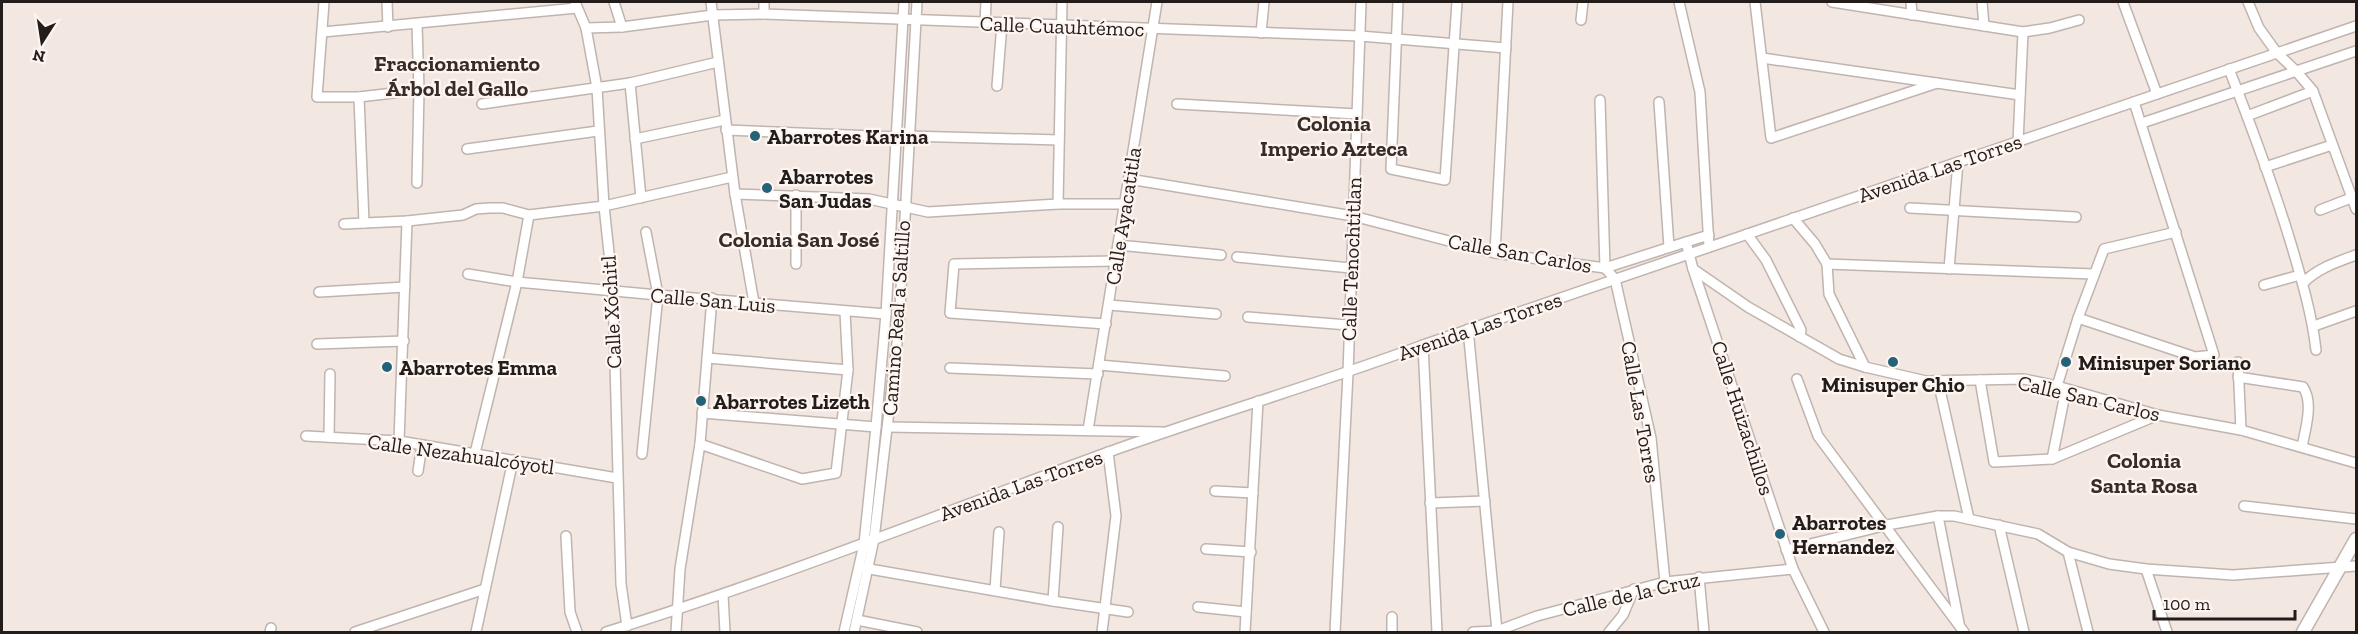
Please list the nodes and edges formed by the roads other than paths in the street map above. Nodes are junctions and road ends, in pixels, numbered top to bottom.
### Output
1 (324, 2) edge
2 (387, 2) edge
3 (614, 2) edge
4 (711, 2) edge
5 (764, 2) edge
6 (904, 2) edge
7 (917, 2) edge
8 (986, 2) edge
9 (1062, 2) edge
10 (1157, 2) edge
11 (1264, 2) edge
12 (1361, 2) edge
13 (1398, 2) edge
14 (1457, 2) edge
15 (1508, 2) edge
16 (1583, 2) edge
17 (1679, 2) edge
18 (1755, 2) edge
19 (1832, 2) edge
20 (1911, 2) edge
21 (1982, 2) edge
22 (2123, 2) edge
23 (2248, 2) edge
24 (1861, 4) edge
25 (576, 5) edge
26 (764, 14) junction
27 (713, 15) junction
28 (1911, 15) junction
29 (904, 20) junction
30 (1581, 20) dead end
31 (2079, 20) dead end
32 (916, 21) junction
33 (985, 23) junction
34 (417, 24) junction
35 (1002, 24) junction
36 (1062, 26) junction
37 (1984, 26) junction
38 (2356, 26) edge
39 (388, 27) junction
40 (622, 27) junction
41 (586, 28) junction
42 (1152, 30) junction
43 (323, 32) junction
44 (2023, 32) junction
45 (1262, 33) junction
46 (1360, 36) junction
47 (1396, 39) junction
48 (1455, 44) junction
49 (1506, 48) junction
50 (2356, 51) edge
51 (2277, 53) junction
52 (1762, 58) junction
53 (718, 62) junction
54 (2229, 69) junction
55 (2296, 71) junction
56 (630, 83) junction
57 (1937, 83) junction
58 (997, 86) dead end
59 (597, 88) junction
60 (419, 90) junction
61 (2313, 91) junction
62 (2238, 92) junction
63 (2157, 94) junction
64 (2020, 95) junction
65 (359, 97) junction
66 (1600, 100) dead end
67 (1659, 102) dead end
68 (2134, 102) junction
69 (482, 104) dead end
70 (1177, 104) dead end
71 (1357, 114) junction
72 (2247, 117) junction
73 (725, 120) junction
74 (2142, 123) junction
75 (726, 130) junction
76 (598, 131) junction
77 (908, 136) junction
78 (897, 137) junction
79 (635, 139) junction
80 (1059, 140) junction
81 (2018, 142) junction
82 (2332, 145) junction
83 (466, 149) dead end
84 (1958, 162) junction
85 (2265, 167) junction
86 (732, 177) junction
87 (1129, 179) junction
88 (417, 183) dead end
89 (735, 194) junction
90 (796, 195) junction
91 (641, 198) junction
92 (2351, 198) junction
93 (1058, 204) junction
94 (1125, 204) junction
95 (892, 205) junction
96 (604, 206) junction
97 (905, 208) junction
98 (1910, 208) dead end
99 (2356, 209) edge
100 (2320, 210) dead end
101 (1953, 211) junction
102 (529, 215) junction
103 (1353, 216) junction
104 (2076, 217) dead end
105 (1793, 218) junction
106 (407, 220) junction
107 (364, 223) junction
108 (344, 224) dead end
109 (646, 232) dead end
110 (2176, 232) junction
111 (1747, 234) junction
112 (1708, 235) junction
113 (1686, 242) junction
114 (1118, 245) junction
115 (1709, 247) junction
116 (1669, 248) junction
117 (1495, 253) junction
118 (1689, 254) junction
119 (1221, 255) dead end
120 (2356, 255) edge
121 (1237, 257) dead end
122 (1116, 261) junction
123 (796, 264) dead end
124 (1827, 264) junction
125 (1351, 267) junction
126 (1605, 268) junction
127 (1693, 269) junction
128 (1949, 269) junction
129 (468, 274) dead end
130 (2094, 274) junction
131 (1615, 279) junction
132 (2302, 279) junction
133 (517, 282) junction
134 (2264, 285) dead end
135 (405, 287) junction
136 (613, 290) junction
137 (319, 292) dead end
138 (658, 295) junction
139 (711, 298) junction
140 (754, 303) junction
141 (1108, 305) junction
142 (2356, 311) edge
143 (845, 312) junction
144 (886, 314) junction
145 (1216, 314) dead end
146 (1248, 317) dead end
147 (2078, 318) junction
148 (1106, 324) junction
149 (1348, 325) junction
150 (2313, 326) junction
151 (1468, 329) junction
152 (1800, 337) junction
153 (404, 341) junction
154 (317, 344) dead end
155 (1423, 345) junction
156 (2316, 350) dead end
157 (707, 358) junction
158 (2238, 362) dead end
159 (1865, 367) junction
160 (950, 368) dead end
161 (848, 370) junction
162 (1098, 370) junction
163 (1348, 373) junction
164 (330, 374) dead end
165 (1224, 376) dead end
166 (2238, 377) junction
167 (1797, 379) dead end
168 (1980, 380) junction
169 (1938, 381) junction
170 (2061, 387) junction
171 (1258, 401) junction
172 (702, 413) junction
173 (2158, 415) junction
174 (842, 424) junction
175 (876, 427) junction
176 (888, 427) junction
177 (1088, 430) junction
178 (2241, 430) junction
179 (1169, 432) junction
180 (306, 436) dead end
181 (330, 437) junction
182 (399, 441) junction
183 (700, 444) junction
184 (422, 445) junction
185 (2302, 447) junction
186 (1108, 452) junction
187 (475, 453) junction
188 (642, 454) dead end
189 (2052, 459) junction
190 (513, 460) junction
191 (2356, 463) edge
192 (418, 471) dead end
193 (617, 478) junction
194 (1215, 491) dead end
195 (1253, 493) junction
196 (1485, 501) junction
197 (1430, 503) junction
198 (2244, 506) dead end
199 (1938, 516) junction
200 (1969, 519) junction
201 (2356, 519) edge
202 (1887, 525) junction
203 (1999, 525) junction
204 (1058, 527) dead end
205 (999, 532) dead end
206 (566, 536) dead end
207 (874, 539) junction
208 (2356, 539) edge
209 (864, 544) junction
210 (1206, 549) dead end
211 (1786, 550) junction
212 (1251, 552) junction
213 (2068, 552) junction
214 (2356, 566) edge
215 (864, 568) junction
216 (2340, 568) junction
217 (1793, 569) junction
218 (2146, 569) junction
219 (1699, 577) junction
220 (1665, 582) junction
221 (485, 589) junction
222 (1634, 589) junction
223 (995, 590) junction
224 (723, 595) junction
225 (1053, 601) junction
226 (1198, 607) dead end
227 (677, 610) junction
228 (1106, 610) junction
229 (1128, 612) dead end
230 (1246, 612) junction
231 (1392, 616) dead end
232 (857, 620) junction
233 (627, 626) junction
234 (1962, 629) edge
235 (1497, 631) edge
236 (2167, 632) edge
237 (356, 633) edge
238 (476, 633) edge
239 (577, 633) edge
240 (606, 633) edge
241 (676, 633) edge
242 (725, 633) edge
243 (844, 633) edge
244 (854, 633) edge
245 (917, 633) edge
246 (1102, 633) edge
247 (1245, 633) edge
248 (1335, 633) edge
249 (1392, 633) edge
250 (1437, 633) edge
251 (1473, 633) edge
252 (1609, 633) edge
253 (1704, 633) edge
254 (1824, 633) edge
255 (2024, 633) edge
256 (2088, 633) edge
257 (2303, 633) edge

1 - 43 street
2 - 39 street
3 - 40 street
4 - 27 street
5 - 26 street
6 - 29 street, Camino Real a Saltillo
7 - 32 street, Camino Real a Saltillo
8 - 33 street
9 - 36 street
10 - 42 street, Calle Ayacatitla
11 - 45 street
12 - 46 street, Calle Tenochtitlan
13 - 47 street
14 - 48 street
15 - 49 street
16 - 30 street
17 - 112 street
18 - 52 street
19 - 24 street
20 - 28 street
21 - 37 street
22 - 63 street
23 - 51 street
24 - 28 street
25 - 34 street
25 - 41 street, Calle Xóchitl
26 - 27 street, Calle Cuauhtémoc
26 - 29 street, Calle Cuauhtémoc
27 - 40 street, Calle Cuauhtémoc
27 - 53 street
28 - 37 street
29 - 32 street, Calle Cuauhtémoc
29 - 78 street, Camino Real a Saltillo
31 - 44 street
32 - 33 street, Calle Cuauhtémoc
32 - 77 street, Camino Real a Saltillo
33 - 35 street, Calle Cuauhtémoc
34 - 39 street
34 - 60 street
35 - 36 street, Calle Cuauhtémoc
35 - 58 street
36 - 42 street, Calle Cuauhtémoc
36 - 80 street
37 - 44 street
38 - 51 street, Avenida Las Torres
39 - 43 street
40 - 41 street, Calle Cuauhtémoc
41 - 59 street, Calle Xóchitl
42 - 45 street, Calle Cuauhtémoc
42 - 87 street, Calle Ayacatitla
43 - 65 street
44 - 64 street
45 - 46 street, Calle Cuauhtémoc
46 - 47 street, Calle Cuauhtémoc
46 - 71 street, Calle Tenochtitlan
47 - 48 street, Calle Cuauhtémoc
47 - 48 street
48 - 49 street, Calle Cuauhtémoc
49 - 117 street
50 - 55 street
51 - 54 street, Avenida Las Torres
51 - 55 street
52 - 57 street
52 - 57 street
53 - 56 street
53 - 73 street
54 - 62 street
54 - 63 street, Avenida Las Torres
55 - 61 street
55 - 62 street
56 - 59 street
56 - 79 street
57 - 64 street
59 - 69 street
59 - 76 street, Calle Xóchitl
60 - 65 street
60 - 88 street
61 - 72 street
61 - 82 street
62 - 72 street
62 - 74 street
63 - 68 street, Avenida Las Torres
64 - 81 street
65 - 107 street
66 - 126 street
67 - 116 street
68 - 74 street
68 - 81 street, Avenida Las Torres
70 - 71 street
71 - 103 street, Calle Tenochtitlan
72 - 85 street
73 - 75 street
73 - 79 street
74 - 110 street
75 - 78 street
75 - 86 street
76 - 83 street
76 - 96 street, Calle Xóchitl
77 - 80 street
77 - 97 street, Camino Real a Saltillo
78 - 95 street, Camino Real a Saltillo
79 - 91 street
80 - 93 street
81 - 84 street, Avenida Las Torres
82 - 85 street
82 - 92 street
84 - 101 street
84 - 105 street, Avenida Las Torres
85 - 132 street
86 - 89 street
86 - 91 street
87 - 94 street, Calle Ayacatitla
87 - 103 street, Calle San Carlos
89 - 90 street
89 - 140 street
90 - 95 street
90 - 123 street
91 - 96 street
92 - 99 street
92 - 100 street
93 - 94 street
93 - 97 street
94 - 114 street, Calle Ayacatitla
95 - 97 street
95 - 144 street, Camino Real a Saltillo
96 - 102 street
96 - 136 street, Calle Xóchitl
97 - 176 street, Camino Real a Saltillo
98 - 101 street
101 - 104 street
101 - 128 street
102 - 106 street
102 - 133 street
103 - 117 street, Calle San Carlos
103 - 125 street, Calle Tenochtitlan
105 - 111 street, Avenida Las Torres
105 - 124 street
106 - 107 street
106 - 135 street
107 - 108 street
109 - 138 street
110 - 130 street
110 - 147 street
111 - 115 street, Avenida Las Torres
111 - 152 street
112 - 113 street, Calle San Carlos
112 - 115 street
113 - 116 street, Calle San Carlos
113 - 118 street
114 - 119 street
114 - 122 street, Calle Ayacatitla
115 - 118 street, Avenida Las Torres
116 - 126 street, Calle San Carlos
117 - 126 street, Calle San Carlos
118 - 127 street
118 - 131 street, Avenida Las Torres
120 - 132 street
121 - 125 street
122 - 141 street, Calle Ayacatitla
122 - 148 street
124 - 128 street
124 - 159 street
125 - 149 street, Calle Tenochtitlan
126 - 131 street
127 - 152 street, Calle San Carlos
127 - 211 street, Calle Huizachillos
128 - 130 street
129 - 133 street, Calle San Luis
130 - 147 street
131 - 151 street, Avenida Las Torres
131 - 220 street, Calle Las Torres
132 - 134 street
132 - 150 street
133 - 136 street, Calle San Luis
133 - 187 street
135 - 137 street
135 - 153 street
136 - 138 street, Calle San Luis
136 - 193 street, Calle Xóchitl
138 - 139 street, Calle San Luis
138 - 188 street
139 - 140 street, Calle San Luis
139 - 157 street
140 - 143 street, Calle San Luis
141 - 145 street
141 - 148 street, Calle Ayacatitla
142 - 150 street
143 - 144 street, Calle San Luis
143 - 161 street
144 - 175 street, Camino Real a Saltillo
146 - 149 street
147 - 170 street
148 - 162 street, Calle Ayacatitla
149 - 163 street, Calle Tenochtitlan
150 - 156 street
151 - 155 street, Avenida Las Torres
151 - 196 street
152 - 159 street, Calle San Carlos
153 - 154 street
153 - 182 street
155 - 163 street, Avenida Las Torres
155 - 197 street
157 - 161 street
157 - 172 street
158 - 166 street
159 - 169 street, Calle San Carlos
160 - 162 street
161 - 174 street
162 - 165 street
162 - 177 street, Calle Ayacatitla
163 - 171 street, Avenida Las Torres
163 - 248 street, Calle Tenochtitlan
164 - 181 street
166 - 178 street
166 - 185 street
167 - 202 street
168 - 169 street, Calle San Carlos
168 - 170 street, Calle San Carlos
168 - 189 street
169 - 200 street
170 - 173 street, Calle San Carlos
170 - 189 street
171 - 179 street, Avenida Las Torres
171 - 195 street
172 - 174 street
172 - 183 street
173 - 178 street, Calle San Carlos
173 - 189 street
174 - 175 street
174 - 183 street
175 - 209 street, Camino Real a Saltillo
176 - 177 street
176 - 207 street, Camino Real a Saltillo
177 - 179 street
178 - 185 street, Calle San Carlos
179 - 186 street, Avenida Las Torres
180 - 181 street, Calle Nezahualcóyotl
181 - 182 street, Calle Nezahualcóyotl
182 - 184 street, Calle Nezahualcóyotl
183 - 227 street
184 - 187 street, Calle Nezahualcóyotl
184 - 192 street
185 - 191 street, Calle San Carlos
186 - 207 street, Avenida Las Torres
186 - 228 street
187 - 190 street, Calle Nezahualcóyotl
190 - 193 street, Calle Nezahualcóyotl
190 - 221 street
193 - 233 street, Calle Xóchitl
194 - 195 street
195 - 212 street
196 - 197 street
196 - 235 street
197 - 250 street
198 - 201 street
199 - 200 street
199 - 202 street
199 - 234 street
200 - 203 street
202 - 211 street
202 - 234 street
203 - 213 street
203 - 255 street
204 - 225 street
205 - 223 street
206 - 239 street
207 - 209 street, Avenida Las Torres
207 - 215 street, Camino Real a Saltillo
208 - 216 main road
209 - 215 street, Camino Real a Saltillo
209 - 224 street, Avenida Las Torres
210 - 212 street
211 - 217 street, Calle Huizachillos
212 - 230 street
213 - 218 street
213 - 256 street
214 - 216 street
215 - 223 street
215 - 232 street, Camino Real a Saltillo
215 - 243 street, Camino Real a Saltillo
216 - 218 street
216 - 257 main road
217 - 219 street, Calle de la Cruz
217 - 254 street, Calle Huizachillos
218 - 236 street
219 - 220 street, Calle de la Cruz
219 - 253 street
220 - 222 street, Calle de la Cruz
221 - 237 street
221 - 238 street
222 - 235 street, Calle de la Cruz
222 - 252 street
223 - 225 street
224 - 227 street, Avenida Las Torres
224 - 242 street
225 - 228 street
226 - 230 street
227 - 233 street, Avenida Las Torres
227 - 241 street
228 - 229 street
228 - 246 street
230 - 247 street
231 - 249 street
232 - 244 street, Camino Real a Saltillo
232 - 245 street
233 - 240 street, Avenida Las Torres
235 - 251 street, Calle de la Cruz

